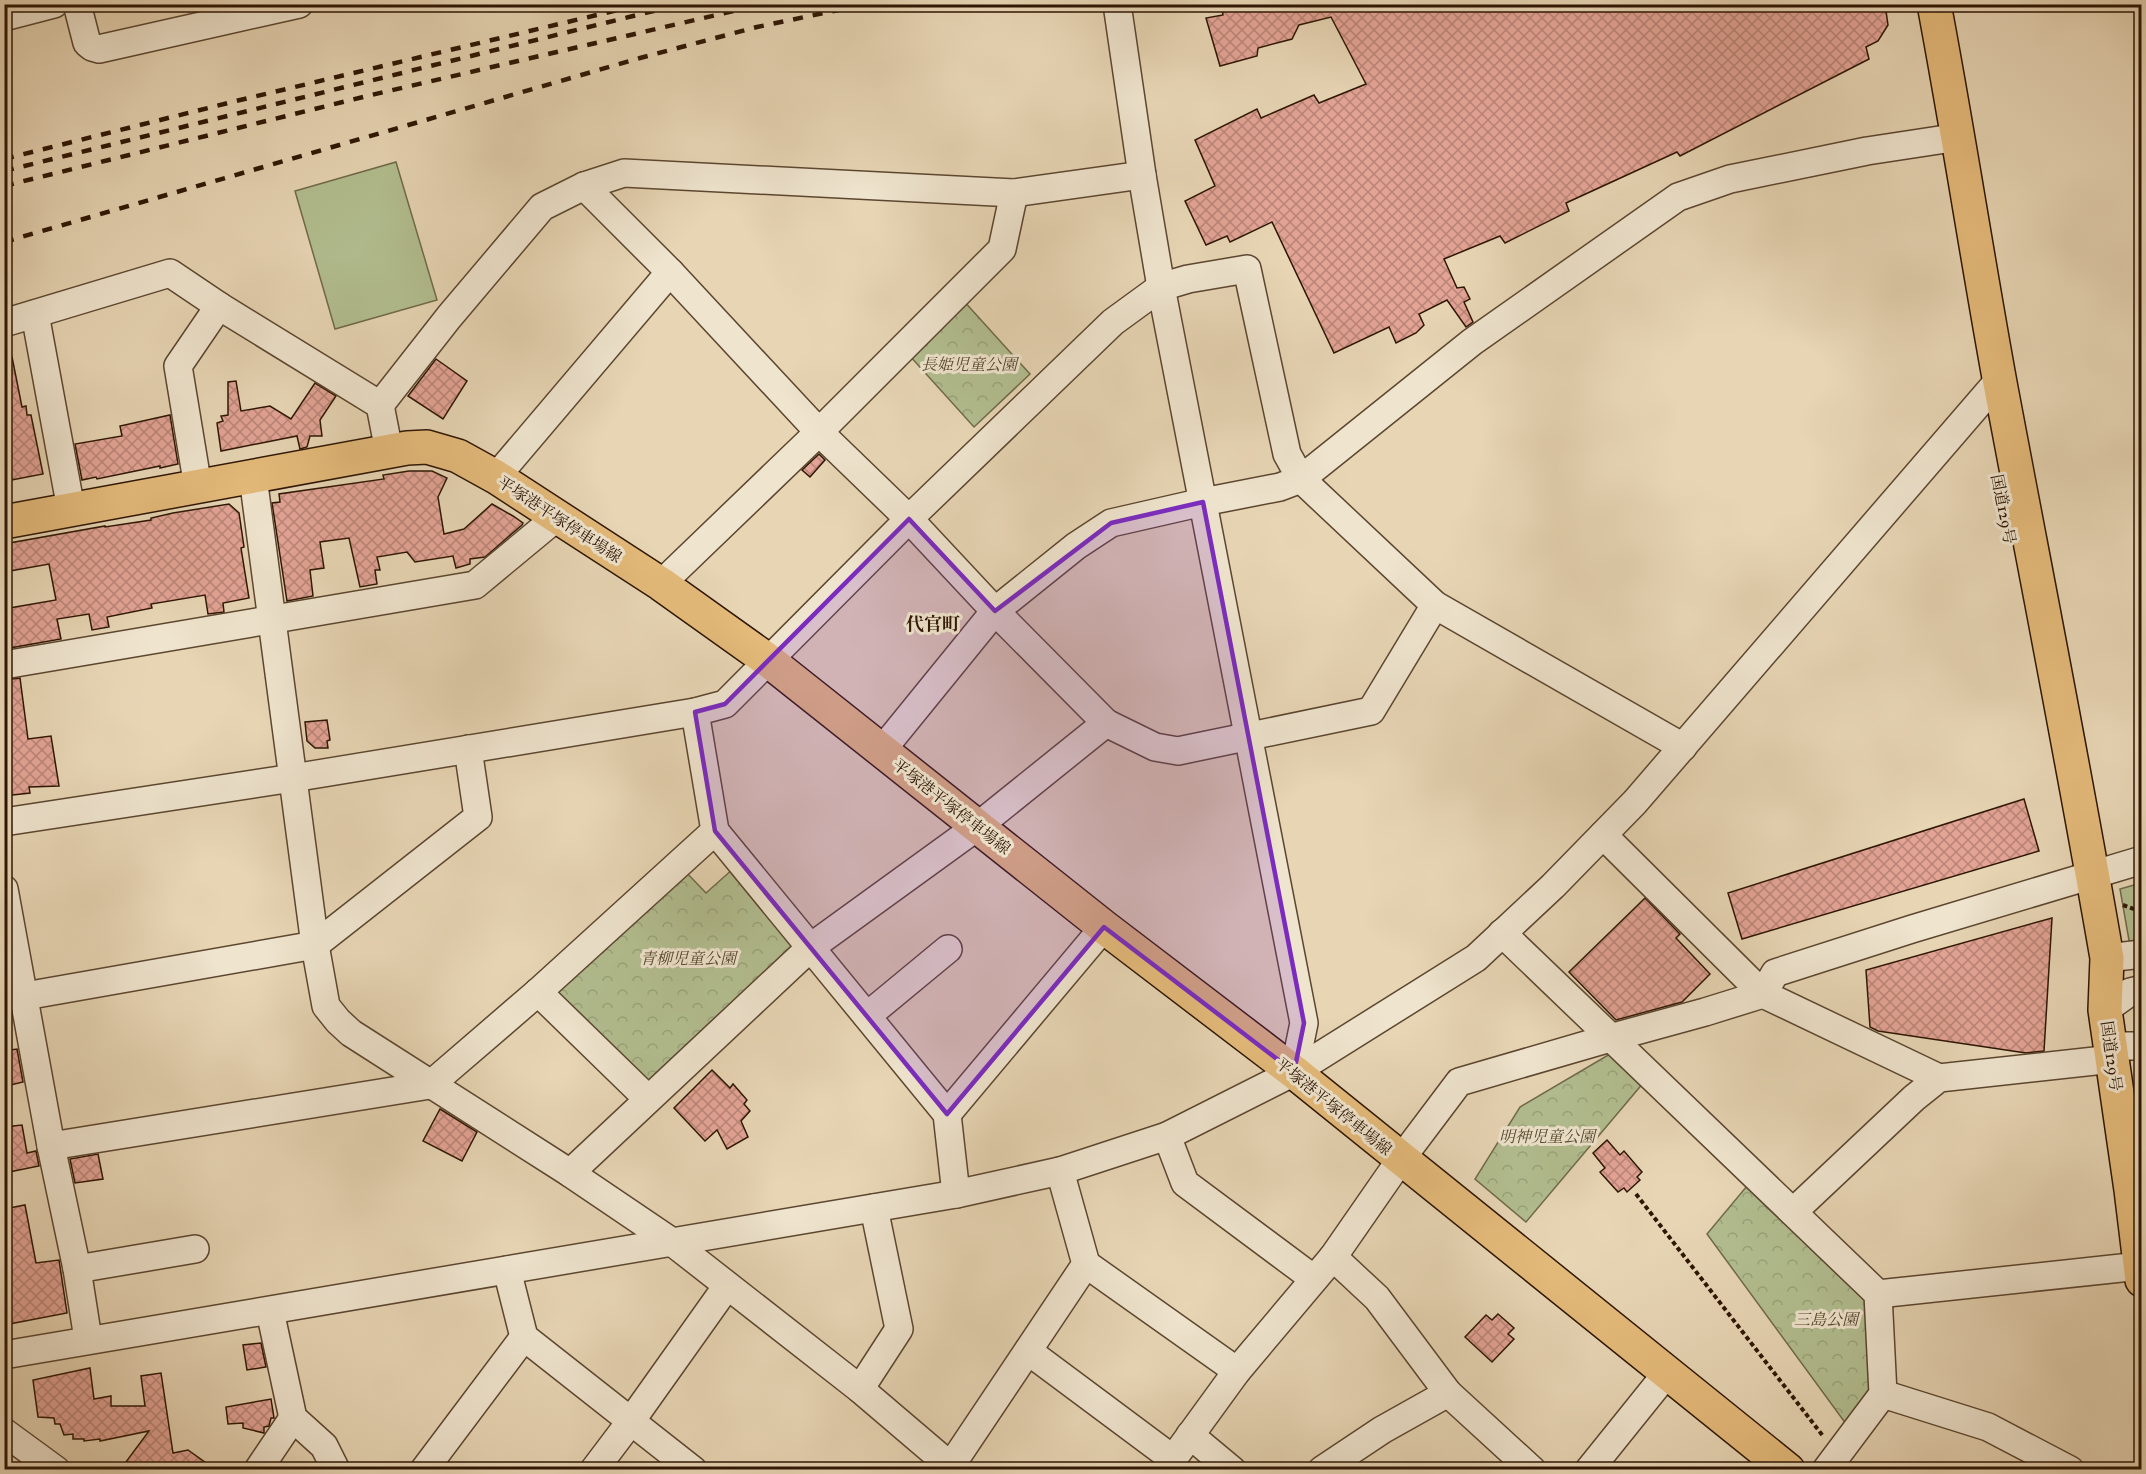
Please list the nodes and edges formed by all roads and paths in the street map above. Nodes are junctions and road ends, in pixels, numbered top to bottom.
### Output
1 (54, 4) edge
2 (77, 4) edge
3 (1117, 4) edge
4 (1916, 4) edge
5 (1934, 4) edge
6 (289, 6) edge
7 (4, 17) edge
8 (1949, 139) junction
9 (1142, 175) junction
10 (584, 186) junction
11 (1014, 193) junction
12 (670, 272) junction
13 (1161, 287) junction
14 (219, 306) junction
15 (35, 314) junction
16 (4, 323) edge
17 (1992, 389) junction
18 (380, 405) junction
19 (819, 432) junction
20 (389, 451) junction
21 (253, 477) junction
22 (496, 477) junction
23 (1301, 479) junction
24 (198, 486) junction
25 (1203, 502) junction
26 (71, 509) junction
27 (557, 517) junction
28 (909, 519) junction
29 (4, 522) edge
30 (661, 584) junction
31 (1435, 605) junction
32 (995, 611) junction
33 (271, 621) junction
34 (769, 661) junction
35 (4, 665) edge
36 (695, 712) junction
37 (1106, 723) junction
38 (1249, 735) junction
39 (1683, 747) junction
40 (468, 749) junction
41 (882, 750) junction
42 (293, 778) junction
43 (4, 822) edge
44 (978, 826) junction
45 (715, 831) junction
46 (1603, 835) junction
47 (2142, 860) edge
48 (2083, 878) junction
49 (4, 889) edge
50 (2115, 901) dead end
51 (2142, 912) edge
52 (1104, 927) junction
53 (1502, 933) junction
54 (315, 945) junction
55 (811, 946) junction
56 (948, 949) dead end
57 (2142, 954) edge
58 (2107, 957) junction
59 (2142, 989) edge
60 (538, 992) junction
61 (1762, 994) junction
62 (25, 996) junction
63 (2106, 1010) junction
64 (867, 1016) junction
65 (1610, 1038) junction
66 (2122, 1051) edge
67 (1294, 1072) junction
68 (1940, 1078) junction
69 (430, 1085) junction
70 (648, 1099) junction
71 (947, 1114) junction
72 (1167, 1136) junction
73 (51, 1146) junction
74 (1401, 1160) junction
75 (1060, 1171) junction
76 (570, 1173) junction
77 (2136, 1190) edge
78 (956, 1194) junction
79 (1636, 1194) dead end
80 (874, 1208) junction
81 (1793, 1212) junction
82 (672, 1242) junction
83 (195, 1248) dead end
84 (1334, 1257) junction
85 (1086, 1264) junction
86 (77, 1269) junction
87 (507, 1270) junction
88 (2141, 1273) edge
89 (1314, 1279) junction
90 (728, 1286) junction
91 (1878, 1294) junction
92 (270, 1311) junction
93 (524, 1337) junction
94 (88, 1340) junction
95 (1028, 1351) junction
96 (4, 1355) edge
97 (1237, 1371) junction
98 (1667, 1373) junction
99 (860, 1389) junction
100 (1448, 1393) junction
101 (1883, 1394) junction
102 (293, 1418) junction
103 (631, 1421) junction
104 (4, 1432) edge
105 (1190, 1435) junction
106 (1832, 1462) edge
107 (1169, 1465) edge
108 (951, 1468) edge
109 (56, 1470) edge
110 (258, 1470) edge
111 (336, 1470) edge
112 (424, 1470) edge
113 (594, 1470) edge
114 (693, 1470) edge
115 (1232, 1470) edge
116 (1322, 1470) edge
117 (1532, 1470) edge
118 (1588, 1470) edge
119 (1788, 1470) edge
120 (2070, 1470) edge

1 - 7 street
2 - 6 street
3 - 9 street
4 - 8 main road, 国道129号
5 - 8 main road, 国道129号
8 - 17 main road, 国道129号
8 - 23 street
9 - 11 street
9 - 13 street
10 - 11 street
10 - 12 street
10 - 18 street
11 - 19 street
12 - 19 street
12 - 22 street
13 - 23 street
13 - 25 street
13 - 28 street
14 - 15 street
14 - 18 street
14 - 24 street
15 - 16 street
15 - 26 street
17 - 39 street
17 - 48 main road, 国道129号
18 - 20 street
19 - 28 street
19 - 30 street
20 - 21 main road, 平塚港平塚停車場線
20 - 22 main road, 平塚港平塚停車場線
21 - 24 main road, 平塚港平塚停車場線
21 - 33 street
22 - 27 main road, 平塚港平塚停車場線
23 - 25 street
23 - 31 street
24 - 26 main road, 平塚港平塚停車場線
25 - 32 street
25 - 38 street
26 - 29 main road, 平塚港平塚停車場線
27 - 30 main road, 平塚港平塚停車場線
27 - 33 street
28 - 32 street
28 - 34 street
30 - 34 main road, 平塚港平塚停車場線
31 - 38 street
31 - 39 street
32 - 37 street
32 - 41 street
33 - 35 street
33 - 42 street
34 - 36 street
34 - 41 main road, 平塚港平塚停車場線
36 - 40 street
36 - 45 street
37 - 38 street
37 - 44 street
38 - 67 street
39 - 46 street
40 - 42 street
40 - 54 street
41 - 44 main road, 平塚港平塚停車場線
42 - 43 street
42 - 54 street
44 - 52 main road, 平塚港平塚停車場線
44 - 55 street
45 - 55 street
45 - 60 street
46 - 53 street
46 - 61 street
47 - 48 street
48 - 58 main road, 国道129号
48 - 61 street
48 - 63 main road, 国道129号
49 - 62 street
50 - 51 path
52 - 67 main road, 平塚港平塚停車場線
52 - 71 street
53 - 65 street
53 - 67 street
54 - 62 street
54 - 69 street
55 - 64 street
55 - 70 street
56 - 64 street
57 - 58 street
58 - 63 main road, 国道129号
59 - 63 street
60 - 69 street
60 - 70 street
61 - 65 street
61 - 68 street
62 - 73 street
63 - 66 main road, 国道129号
64 - 71 street
65 - 74 street
65 - 81 street
66 - 68 street
66 - 77 main road, 国道129号
67 - 72 street
67 - 74 main road, 平塚港平塚停車場線
68 - 81 street
69 - 73 street
69 - 76 street
70 - 76 street
71 - 78 street
72 - 75 street
72 - 89 street
73 - 86 street
74 - 84 street
74 - 98 main road, 平塚港平塚停車場線
75 - 78 street
75 - 85 street
76 - 82 street
77 - 88 main road, 国道129号
78 - 80 street
79 - 106 path
80 - 82 street
80 - 99 street
81 - 91 street
82 - 87 street
82 - 90 street
83 - 86 street
84 - 89 street
84 - 100 street
85 - 95 street
85 - 97 street
86 - 94 street
87 - 92 street
87 - 93 street
88 - 91 street
89 - 97 street
90 - 99 street
90 - 103 street
91 - 101 street
92 - 94 street
92 - 102 street
93 - 103 street
93 - 112 street
94 - 96 street
95 - 107 street
95 - 108 street
97 - 105 street
98 - 118 street
98 - 119 main road, 平塚港平塚停車場線
99 - 108 street
100 - 116 street
100 - 117 street
101 - 106 street
101 - 120 street
102 - 110 street
102 - 111 street
103 - 113 street
103 - 114 street
104 - 109 street
105 - 107 street
105 - 115 street

